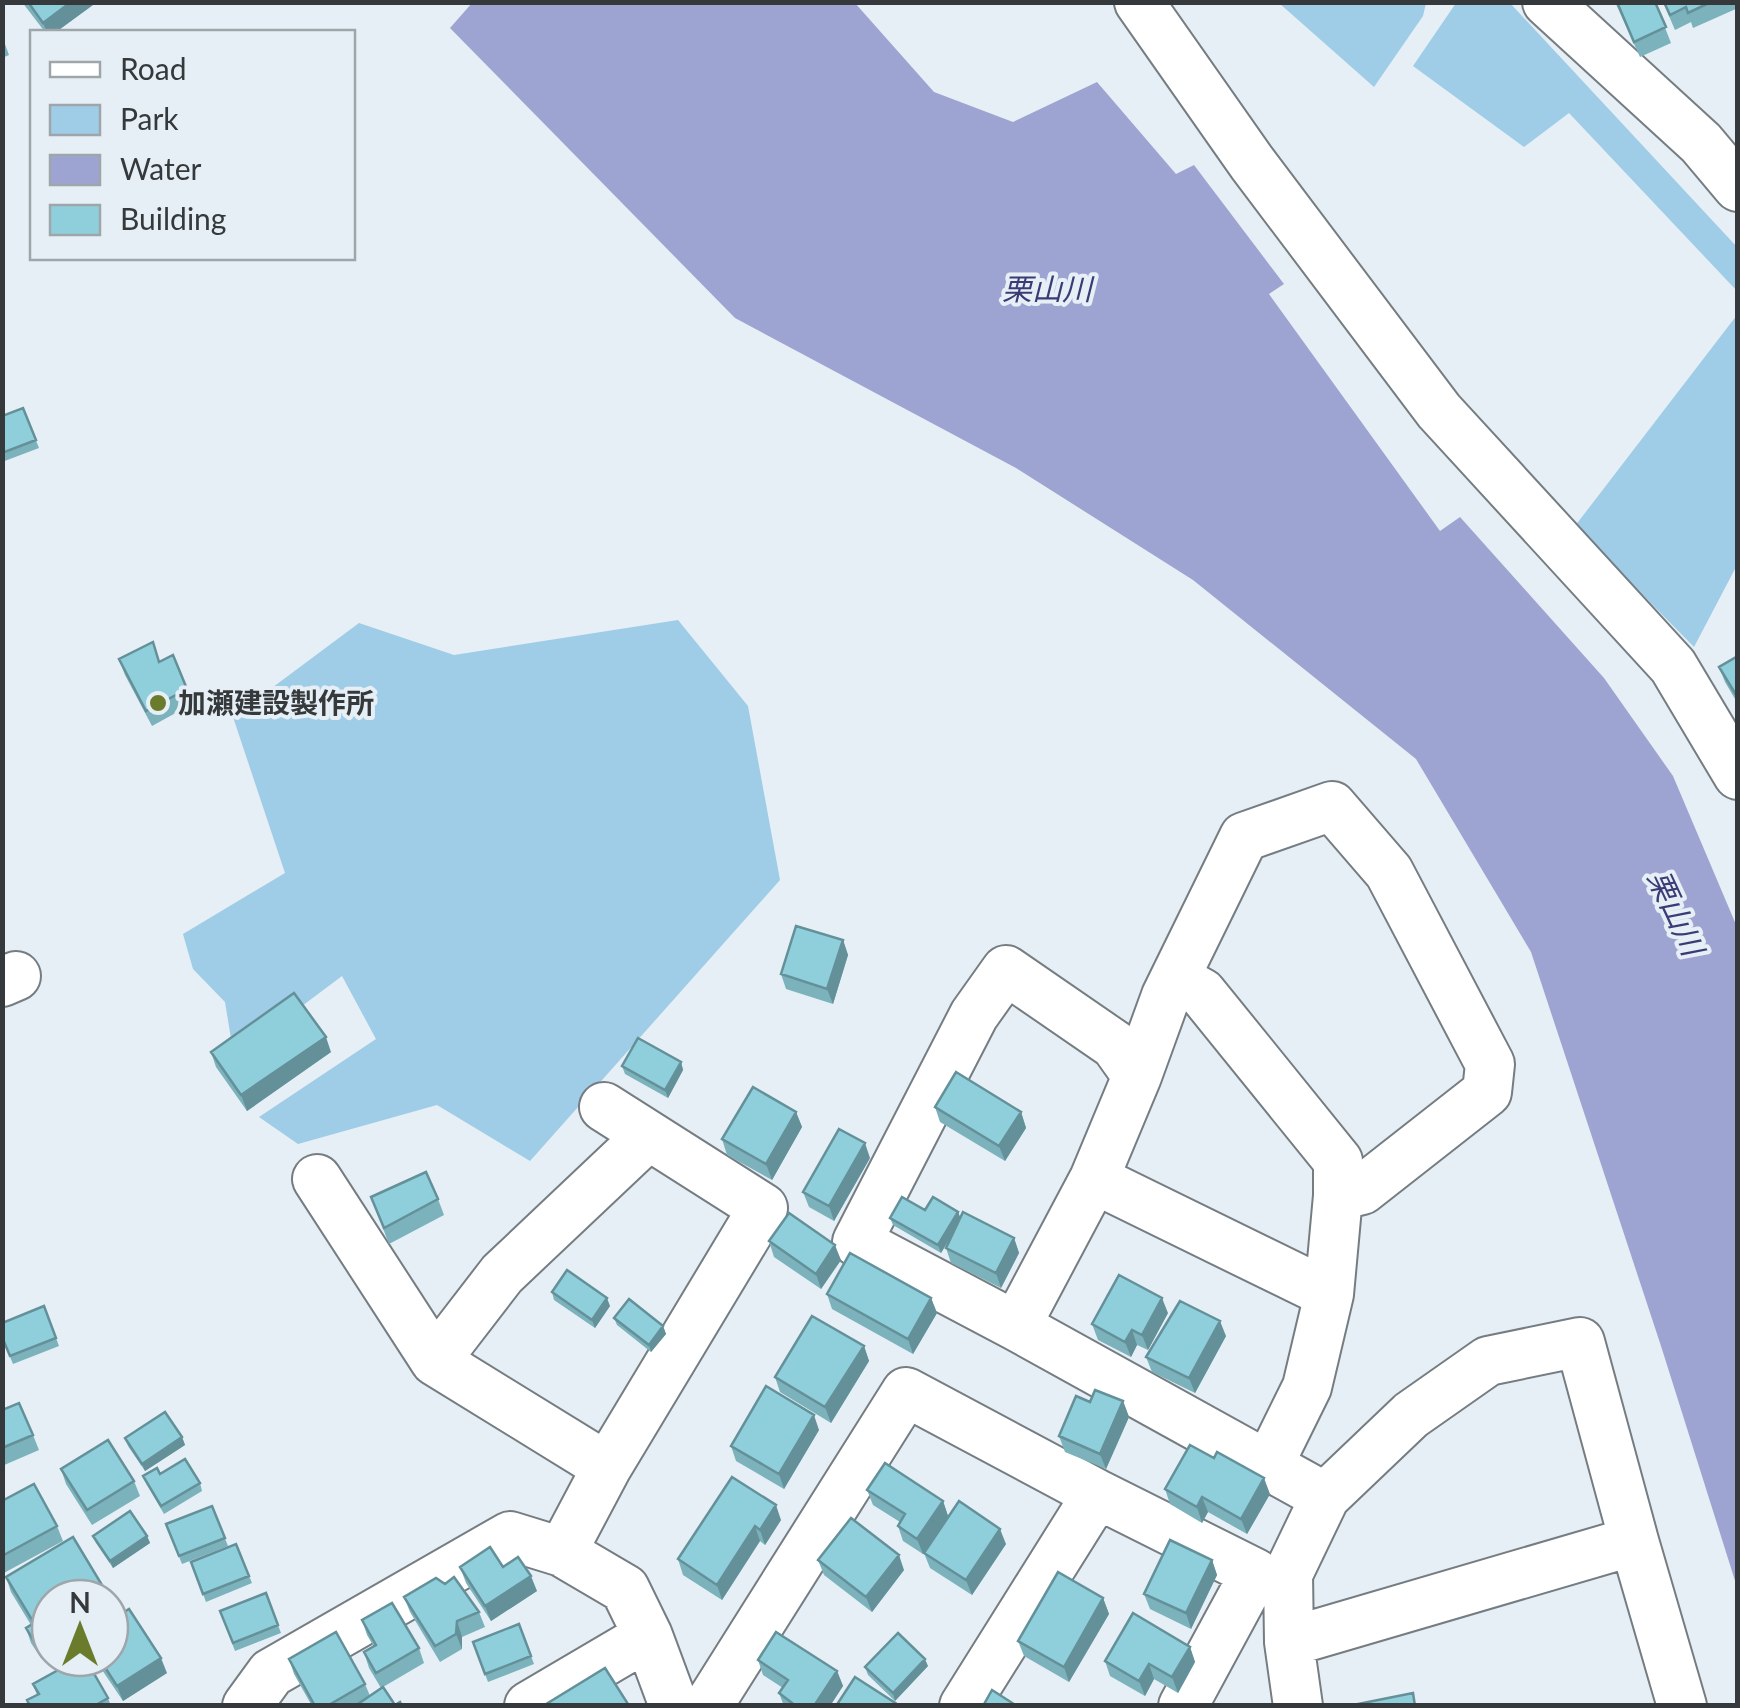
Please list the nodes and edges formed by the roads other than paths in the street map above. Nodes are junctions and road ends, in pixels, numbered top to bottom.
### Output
1 (1139, 2) edge
2 (1546, 2) edge
3 (1738, 187) edge
4 (1738, 775) edge
5 (1175, 978) junction
6 (1137, 1076) junction
7 (604, 1107) dead end
8 (648, 1136) junction
9 (318, 1179) dead end
10 (1094, 1179) junction
11 (1338, 1196) junction
12 (1329, 1294) junction
13 (1016, 1326) junction
14 (435, 1361) junction
15 (1268, 1464) junction
16 (607, 1467) junction
17 (1097, 1494) junction
18 (1325, 1497) junction
19 (1634, 1541) junction
20 (562, 1552) junction
21 (648, 1636) junction
22 (1289, 1642) junction
23 (270, 1695) edge
24 (1188, 1702) edge
25 (529, 1706) edge
26 (674, 1706) edge
27 (708, 1706) edge
28 (964, 1706) edge
29 (1298, 1706) edge
30 (1682, 1706) edge

1 - 4 street
2 - 3 street
5 - 6 street
5 - 11 street
5 - 11 street
6 - 10 street
6 - 13 street
7 - 8 street
8 - 14 street
8 - 16 street
9 - 14 street
10 - 12 street
10 - 13 street
11 - 12 street
12 - 15 street
13 - 15 street
14 - 16 street
15 - 18 street
16 - 20 street
17 - 24 street
17 - 27 street
17 - 28 street
18 - 19 street
18 - 22 street
19 - 22 street
19 - 30 street
20 - 21 street
20 - 23 street
21 - 25 street
21 - 26 street
22 - 29 street

